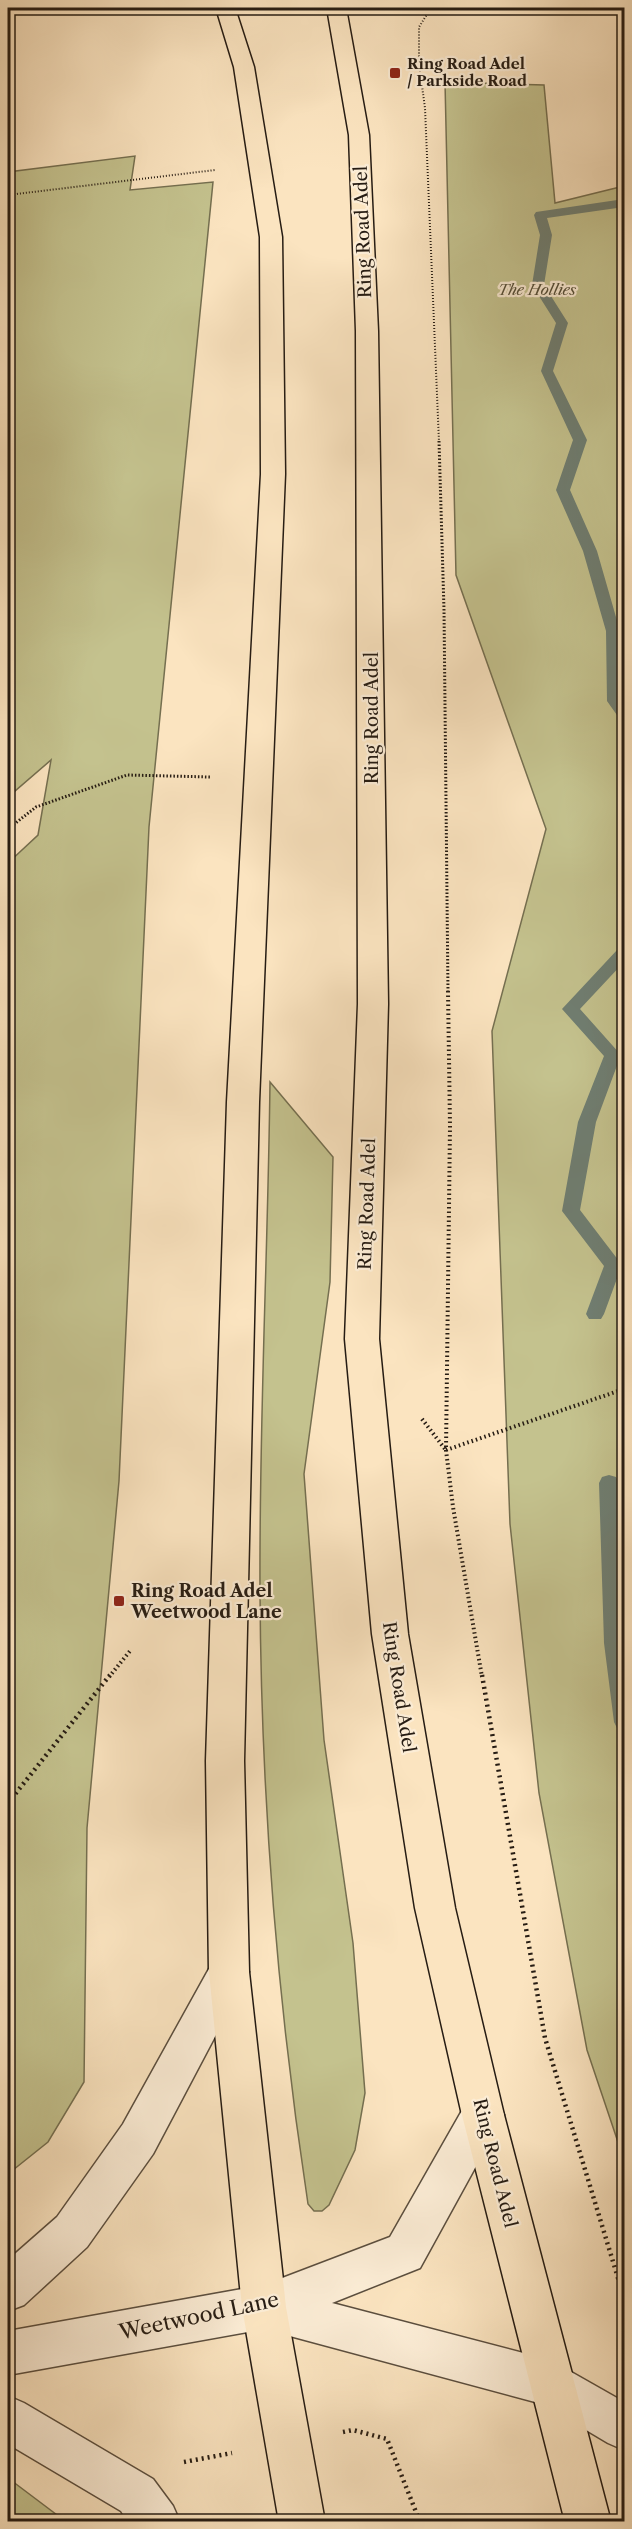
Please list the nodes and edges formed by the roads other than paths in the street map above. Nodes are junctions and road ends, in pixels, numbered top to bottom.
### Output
1 (225, 8) edge
2 (336, 8) edge
3 (229, 1972) junction
4 (483, 2115) junction
5 (8, 2289) edge
6 (264, 2307) junction
7 (8, 2353) edge
8 (550, 2383) junction
9 (8, 2420) edge
10 (624, 2427) edge
11 (157, 2522) edge
12 (302, 2522) edge
13 (588, 2522) edge

1 - 3 highway
2 - 4 highway, Ring Road Adel
3 - 5 street
3 - 6 highway
4 - 6 street, Weetwood Lane
4 - 8 highway, Ring Road Adel
6 - 7 street, Weetwood Lane
6 - 8 street
6 - 12 highway
8 - 10 street
8 - 13 highway, Ring Road Adel
9 - 11 street

